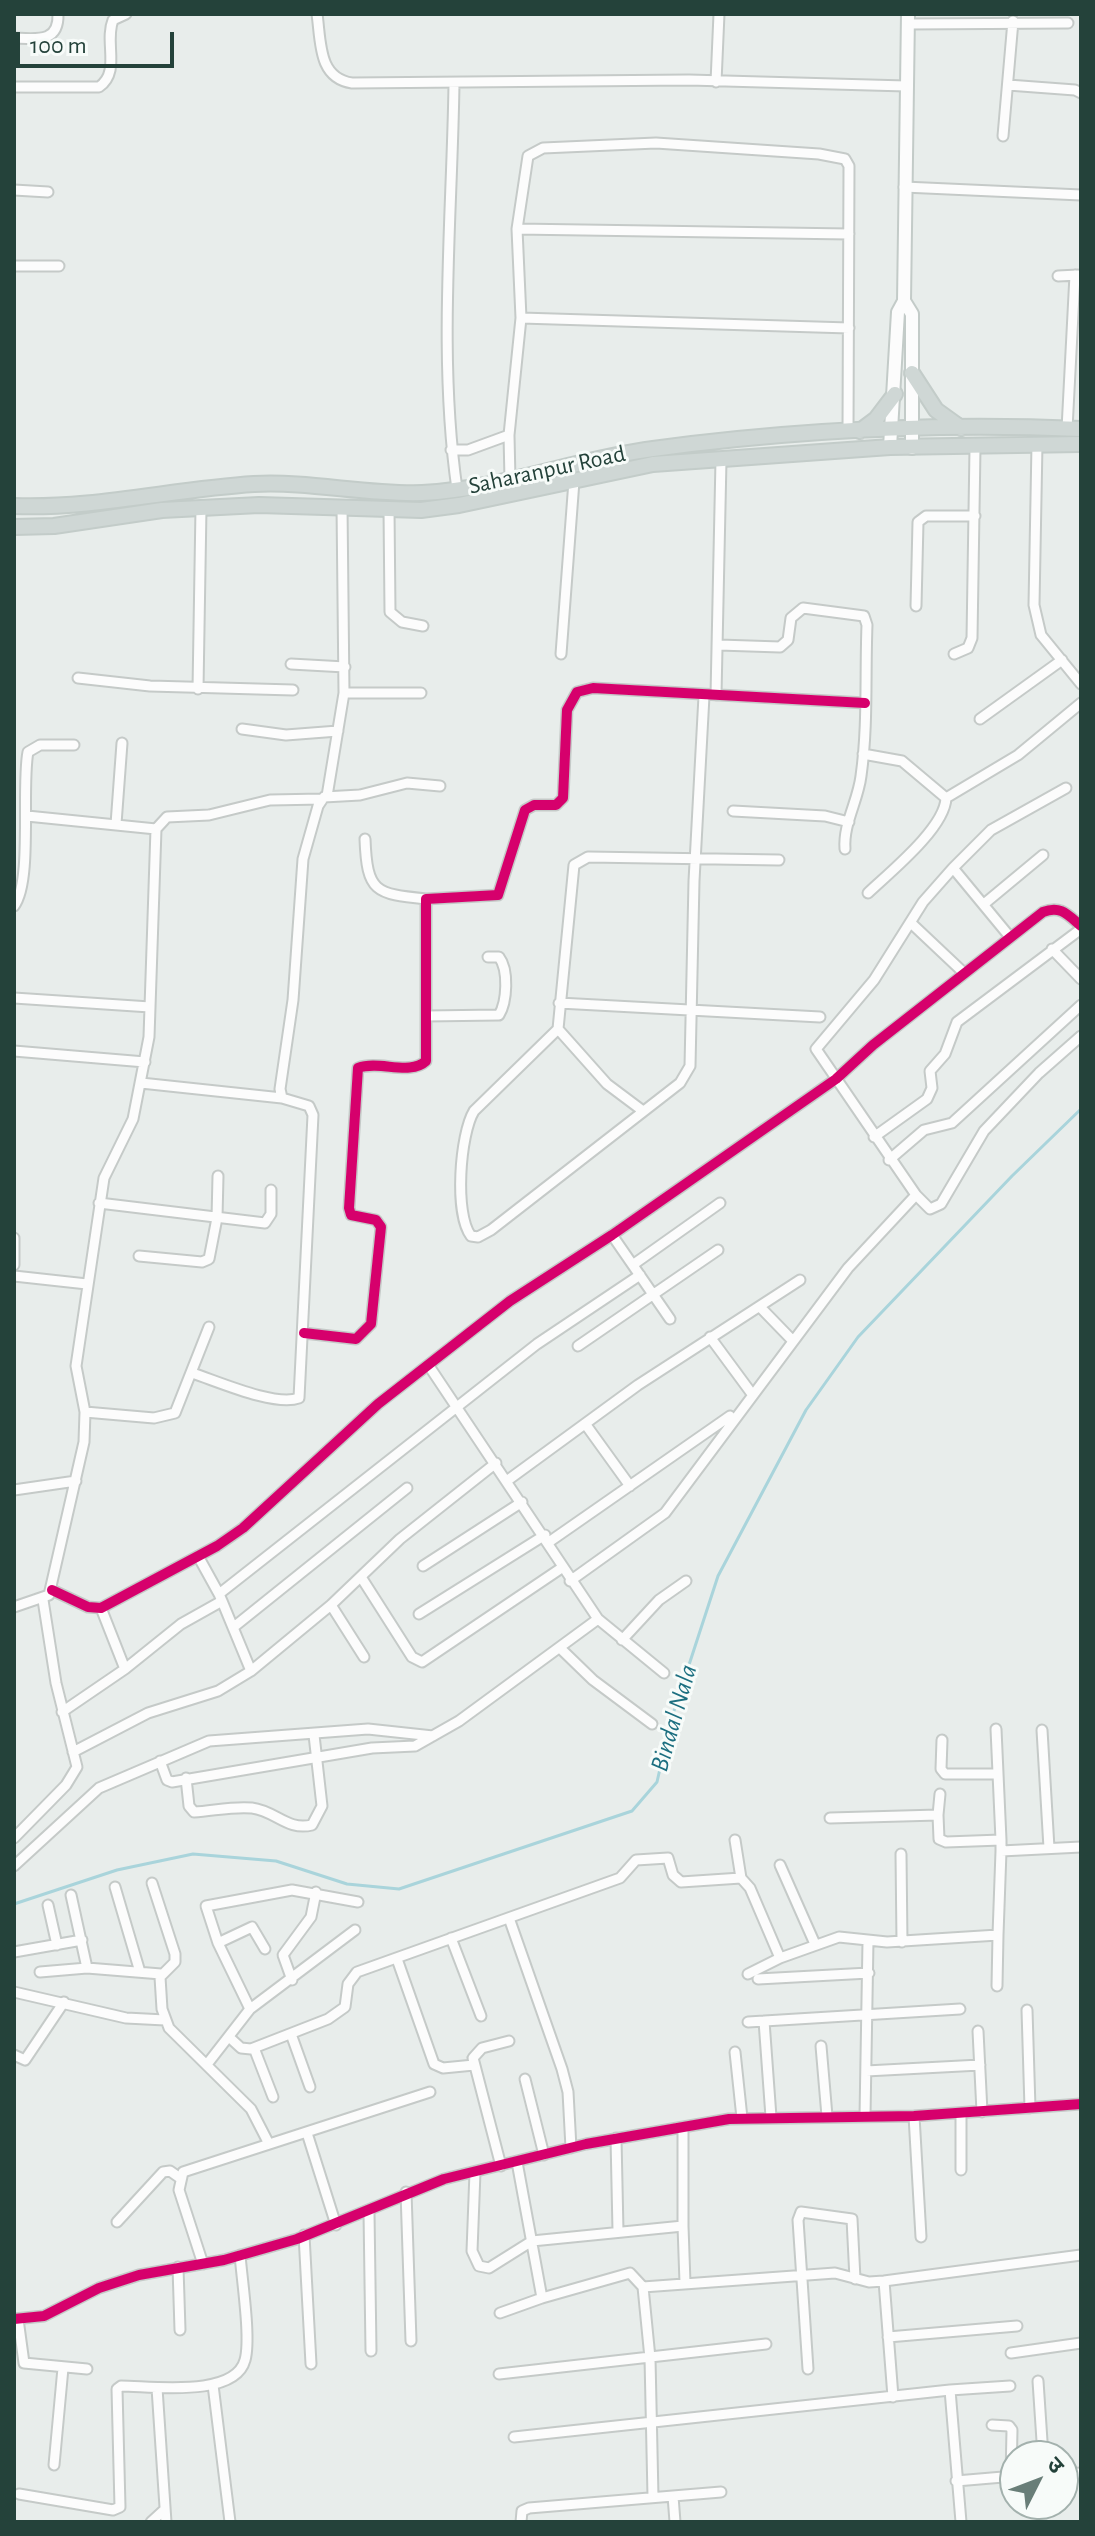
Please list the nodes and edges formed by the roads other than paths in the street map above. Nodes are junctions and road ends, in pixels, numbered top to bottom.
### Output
1 (58, 14) edge
2 (126, 14) edge
3 (317, 14) edge
4 (719, 14) edge
5 (908, 19) edge
6 (1013, 21) junction
7 (1068, 23) dead end
8 (14, 38) edge
9 (716, 82) junction
10 (454, 84) junction
11 (1008, 85) junction
12 (906, 86) junction
13 (14, 87) edge
14 (1081, 93) edge
15 (1003, 136) dead end
16 (904, 187) junction
17 (14, 190) edge
18 (48, 192) dead end
19 (1081, 195) edge
20 (517, 229) junction
21 (849, 234) junction
22 (14, 266) edge
23 (59, 266) dead end
24 (1078, 275) edge
25 (1058, 276) dead end
26 (904, 301) junction
27 (521, 318) junction
28 (849, 328) junction
29 (912, 373) junction
30 (895, 394) junction
31 (961, 428) junction
32 (1074, 429) edge
33 (912, 430) junction
34 (893, 431) junction
35 (854, 432) junction
36 (509, 435) junction
37 (1037, 444) junction
38 (1081, 444) edge
39 (890, 447) junction
40 (912, 448) junction
41 (975, 448) junction
42 (650, 449) junction
43 (451, 450) junction
44 (721, 460) junction
45 (653, 464) junction
46 (510, 480) junction
47 (574, 481) junction
48 (457, 489) junction
49 (14, 506) edge
50 (342, 506) junction
51 (201, 508) junction
52 (389, 509) junction
53 (975, 516) junction
54 (14, 527) edge
55 (916, 606) dead end
56 (423, 626) dead end
57 (719, 645) junction
58 (561, 654) dead end
59 (954, 654) dead end
60 (1062, 660) junction
61 (291, 664) dead end
62 (345, 667) junction
63 (78, 678) dead end
64 (1081, 684) edge
65 (198, 689) junction
66 (293, 690) dead end
67 (344, 693) junction
68 (421, 693) dead end
69 (716, 695) junction
70 (704, 696) junction
71 (865, 703) junction
72 (1081, 703) edge
73 (980, 719) dead end
74 (242, 729) dead end
75 (338, 731) junction
76 (122, 743) dead end
77 (74, 745) dead end
78 (863, 754) junction
79 (440, 786) dead end
80 (1066, 788) dead end
81 (324, 798) junction
82 (946, 798) junction
83 (733, 811) dead end
84 (27, 816) junction
85 (849, 822) junction
86 (116, 824) junction
87 (156, 829) junction
88 (365, 839) dead end
89 (845, 849) dead end
90 (1043, 855) dead end
91 (696, 858) junction
92 (779, 860) dead end
93 (18, 867) edge
94 (953, 868) junction
95 (868, 893) dead end
96 (426, 899) junction
97 (984, 904) junction
98 (14, 906) edge
99 (911, 923) junction
100 (1081, 928) edge
101 (1010, 937) junction
102 (1052, 949) junction
103 (488, 957) dead end
104 (964, 973) junction
105 (1081, 979) edge
106 (14, 998) edge
107 (559, 1003) junction
108 (1081, 1005) edge
109 (150, 1007) junction
110 (694, 1009) junction
111 (426, 1016) junction
112 (820, 1017) dead end
113 (558, 1029) junction
114 (1081, 1036) edge
115 (14, 1051) edge
116 (145, 1062) junction
117 (836, 1079) junction
118 (141, 1083) junction
119 (282, 1098) junction
120 (643, 1111) junction
121 (874, 1137) junction
122 (889, 1160) junction
123 (218, 1176) dead end
124 (271, 1190) dead end
125 (916, 1195) junction
126 (99, 1203) junction
127 (720, 1203) dead end
128 (217, 1218) junction
129 (612, 1235) junction
130 (14, 1238) edge
131 (718, 1250) dead end
132 (139, 1256) dead end
133 (634, 1264) junction
134 (14, 1265) edge
135 (640, 1275) junction
136 (14, 1276) edge
137 (800, 1280) dead end
138 (87, 1284) junction
139 (654, 1294) junction
140 (761, 1308) junction
141 (670, 1319) dead end
142 (209, 1327) dead end
143 (304, 1333) junction
144 (710, 1337) junction
145 (793, 1341) junction
146 (578, 1346) dead end
147 (429, 1366) junction
148 (192, 1373) junction
149 (752, 1394) junction
150 (458, 1408) junction
151 (740, 1409) junction
152 (85, 1412) junction
153 (586, 1425) junction
154 (496, 1463) junction
155 (508, 1480) junction
156 (76, 1481) junction
157 (630, 1486) junction
158 (407, 1488) dead end
159 (14, 1490) edge
160 (522, 1502) junction
161 (547, 1538) junction
162 (198, 1556) junction
163 (423, 1566) dead end
164 (563, 1567) junction
165 (361, 1577) junction
166 (570, 1581) junction
167 (686, 1581) dead end
168 (52, 1590) junction
169 (220, 1598) junction
170 (43, 1600) junction
171 (331, 1605) junction
172 (14, 1607) edge
173 (101, 1608) junction
174 (419, 1614) dead end
175 (598, 1619) junction
176 (235, 1626) junction
177 (622, 1640) junction
178 (560, 1648) junction
179 (364, 1657) dead end
180 (125, 1669) junction
181 (251, 1671) junction
182 (664, 1673) dead end
183 (62, 1712) junction
184 (652, 1724) dead end
185 (996, 1729) dead end
186 (1042, 1730) dead end
187 (314, 1735) junction
188 (433, 1736) junction
189 (942, 1740) dead end
190 (73, 1752) junction
191 (318, 1758) junction
192 (160, 1761) junction
193 (998, 1774) junction
194 (186, 1778) junction
195 (940, 1794) dead end
196 (938, 1815) junction
197 (830, 1818) dead end
198 (14, 1838) edge
199 (735, 1840) dead end
200 (1001, 1840) junction
201 (1081, 1847) edge
202 (1049, 1848) junction
203 (1001, 1851) junction
204 (901, 1854) dead end
205 (780, 1865) dead end
206 (14, 1866) edge
207 (741, 1878) junction
208 (152, 1883) dead end
209 (115, 1887) dead end
210 (316, 1892) junction
211 (71, 1895) dead end
212 (358, 1902) dead end
213 (48, 1905) dead end
214 (509, 1918) junction
215 (355, 1930) dead end
216 (998, 1935) junction
217 (451, 1938) junction
218 (82, 1940) junction
219 (868, 1941) junction
220 (902, 1942) junction
221 (218, 1943) junction
222 (815, 1944) junction
223 (57, 1945) junction
224 (265, 1949) dead end
225 (14, 1952) edge
226 (780, 1958) junction
227 (397, 1959) junction
228 (87, 1968) junction
229 (40, 1972) dead end
230 (140, 1972) junction
231 (869, 1973) junction
232 (161, 1974) junction
233 (292, 1980) junction
234 (997, 1986) dead end
235 (14, 1992) edge
236 (64, 2002) junction
237 (250, 2009) junction
238 (960, 2009) dead end
239 (1027, 2010) dead end
240 (481, 2016) dead end
241 (868, 2016) junction
242 (165, 2020) junction
243 (764, 2021) junction
244 (748, 2022) dead end
245 (978, 2031) dead end
246 (291, 2034) junction
247 (229, 2037) junction
248 (509, 2041) dead end
249 (821, 2046) dead end
250 (254, 2048) junction
251 (735, 2052) dead end
252 (14, 2055) edge
253 (208, 2063) junction
254 (474, 2065) junction
255 (980, 2065) junction
256 (866, 2071) junction
257 (525, 2079) dead end
258 (310, 2087) dead end
259 (430, 2092) dead end
260 (273, 2097) dead end
261 (1081, 2104) edge
262 (1030, 2108) junction
263 (982, 2112) junction
264 (961, 2114) junction
265 (827, 2116) junction
266 (865, 2116) junction
267 (914, 2116) junction
268 (771, 2117) junction
269 (742, 2118) junction
270 (683, 2128) junction
271 (307, 2133) junction
272 (616, 2138) junction
273 (269, 2144) junction
274 (571, 2148) junction
275 (544, 2155) junction
276 (517, 2162) junction
277 (501, 2166) junction
278 (961, 2170) dead end
279 (475, 2172) junction
280 (180, 2178) junction
281 (406, 2192) junction
282 (369, 2212) junction
283 (117, 2222) dead end
284 (336, 2225) junction
285 (683, 2226) junction
286 (618, 2231) junction
287 (304, 2235) junction
288 (921, 2237) dead end
289 (532, 2241) junction
290 (240, 2255) junction
291 (1081, 2255) edge
292 (203, 2264) junction
293 (178, 2267) junction
294 (803, 2275) junction
295 (855, 2279) junction
296 (884, 2281) junction
297 (685, 2283) junction
298 (643, 2287) junction
299 (542, 2298) junction
300 (500, 2313) dead end
301 (16, 2319) edge
302 (1017, 2326) dead end
303 (180, 2330) dead end
304 (888, 2337) junction
305 (411, 2341) dead end
306 (1081, 2343) edge
307 (766, 2344) dead end
308 (371, 2351) dead end
309 (1011, 2353) dead end
310 (650, 2358) junction
311 (311, 2364) dead end
312 (63, 2368) junction
313 (87, 2369) dead end
314 (808, 2369) dead end
315 (499, 2374) dead end
316 (1038, 2381) dead end
317 (213, 2385) junction
318 (1010, 2386) dead end
319 (157, 2388) junction
320 (950, 2390) junction
321 (893, 2397) junction
322 (652, 2421) junction
323 (992, 2425) dead end
324 (514, 2437) dead end
325 (1012, 2440) edge
326 (1042, 2440) edge
327 (54, 2465) dead end
328 (999, 2477) edge
329 (956, 2481) junction
330 (721, 2492) dead end
331 (19, 2494) dead end
332 (673, 2496) junction
333 (653, 2497) junction
334 (163, 2511) junction
335 (151, 2522) edge
336 (166, 2522) edge
337 (230, 2522) edge
338 (521, 2522) edge
339 (675, 2522) edge
340 (961, 2522) edge

1 - 8 street
2 - 13 street
3 - 10 street
4 - 9 street
5 - 6 street
5 - 12 street
6 - 7 street
6 - 11 street
9 - 10 street
9 - 12 street
10 - 43 street
11 - 14 street
11 - 15 street
12 - 16 street
16 - 19 street
16 - 26 street
17 - 18 street
20 - 21 street
20 - 21 street
20 - 27 street
21 - 28 street
22 - 23 street
24 - 25 street
24 - 32 street
26 - 29 street
26 - 30 street
27 - 28 street
27 - 36 street
28 - 35 street
29 - 31 main road
29 - 33 street
30 - 34 street
30 - 35 main road
31 - 32 main road, Saharanpur Road
31 - 33 main road, Saharanpur Road
33 - 34 main road, Saharanpur Road
33 - 40 street
34 - 35 main road, Saharanpur Road
34 - 39 street
35 - 42 main road, Saharanpur Road
36 - 43 street
36 - 46 street
37 - 38 main road, Saharanpur Road
37 - 41 main road, Saharanpur Road
37 - 60 street
39 - 40 main road, Saharanpur Road
39 - 44 main road, Saharanpur Road
40 - 41 main road, Saharanpur Road
41 - 53 street
42 - 45 main road
42 - 46 main road, Saharanpur Road
43 - 48 street
44 - 45 main road, Saharanpur Road
44 - 57 street
45 - 47 main road, Saharanpur Road
46 - 48 main road, Saharanpur Road
47 - 52 main road, Saharanpur Road
47 - 58 street
48 - 49 main road, Saharanpur Road
50 - 51 main road, Saharanpur Road
50 - 52 main road, Saharanpur Road
50 - 62 street
51 - 54 main road, Saharanpur Road
51 - 65 street
52 - 56 street
53 - 55 street
53 - 59 street
57 - 69 street
57 - 71 street
60 - 64 street
60 - 73 street
61 - 62 street
62 - 67 street
63 - 65 street
65 - 66 street
67 - 68 street
67 - 75 street
69 - 70 street
69 - 71 street
70 - 91 street
70 - 96 street
71 - 78 street
72 - 82 street
74 - 75 street
75 - 81 street
76 - 86 street
77 - 84 street
78 - 82 street
78 - 85 street
79 - 81 street
80 - 94 street
81 - 87 street
81 - 119 street
82 - 95 street
83 - 85 street
84 - 86 street
84 - 93 street
85 - 89 street
86 - 87 street
87 - 109 street
88 - 96 street
90 - 97 street
91 - 92 street
91 - 107 street
91 - 110 street
93 - 98 street
94 - 97 street
94 - 99 street
96 - 111 street
97 - 101 street
99 - 104 street
99 - 117 street
100 - 101 street
100 - 102 street
101 - 104 street
102 - 105 street
102 - 121 street
103 - 111 street
104 - 117 street
106 - 109 street
107 - 110 street
107 - 113 street
108 - 122 street
109 - 116 street
110 - 112 street
110 - 120 street
111 - 143 street
113 - 120 street
113 - 120 street
114 - 125 street
115 - 116 street
116 - 118 street
117 - 121 street
117 - 129 street
118 - 119 street
118 - 126 street
119 - 143 street
121 - 122 street
122 - 125 street
123 - 128 street
124 - 128 street
125 - 145 street
126 - 128 street
126 - 138 street
127 - 133 street
128 - 132 street
129 - 133 street
129 - 147 street
130 - 134 street
131 - 139 street
133 - 135 street
135 - 139 street
135 - 150 street
136 - 138 street
137 - 140 street
138 - 152 street
139 - 141 street
139 - 146 street
140 - 144 street
140 - 145 street
142 - 148 street
143 - 148 street
144 - 149 street
144 - 153 street
145 - 149 street
147 - 150 street
147 - 162 street
148 - 152 street
149 - 151 street
150 - 154 street
150 - 169 street
151 - 157 street
151 - 166 street
152 - 156 street
153 - 155 street
153 - 157 street
154 - 155 street
154 - 165 street
155 - 160 street
156 - 159 street
156 - 168 street
157 - 161 street
158 - 176 street
160 - 161 street
160 - 163 street
161 - 164 street
161 - 174 street
162 - 169 street
162 - 173 street
164 - 165 street
164 - 166 street
165 - 171 street
166 - 175 street
167 - 177 street
168 - 170 street
168 - 173 street
169 - 176 street
169 - 180 street
170 - 172 street
170 - 183 street
171 - 179 street
171 - 181 street
173 - 180 street
175 - 177 street
175 - 178 street
176 - 181 street
177 - 182 street
178 - 184 street
178 - 188 street
180 - 183 street
181 - 190 street
183 - 190 street
185 - 193 street
186 - 202 street
187 - 188 street
187 - 191 street
187 - 192 street
188 - 191 street
189 - 193 street
190 - 198 street
191 - 194 street
191 - 194 street
192 - 194 street
192 - 206 street
193 - 200 street
195 - 196 street
196 - 197 street
196 - 200 street
199 - 207 street
200 - 203 street
201 - 202 street
202 - 203 street
203 - 216 street
204 - 220 street
205 - 222 street
207 - 214 street
207 - 226 street
208 - 232 street
209 - 230 street
210 - 212 street
210 - 221 street
210 - 233 street
211 - 218 street
213 - 223 street
214 - 217 street
214 - 274 street
215 - 233 street
216 - 220 street
216 - 234 street
217 - 227 street
217 - 240 street
218 - 223 street
218 - 228 street
219 - 220 street
219 - 222 street
219 - 231 street
221 - 224 street
221 - 237 street
222 - 226 street
223 - 225 street
226 - 231 street
227 - 246 street
227 - 254 street
228 - 229 street
228 - 230 street
230 - 232 street
231 - 241 street
232 - 242 street
233 - 237 street
235 - 236 street
236 - 242 street
236 - 252 street
237 - 247 street
238 - 241 street
239 - 262 street
241 - 243 street
241 - 256 street
242 - 253 street
243 - 244 street
243 - 268 street
245 - 255 street
246 - 250 street
246 - 258 street
247 - 250 street
247 - 253 street
248 - 254 street
249 - 265 street
250 - 260 street
251 - 269 street
253 - 273 street
254 - 277 street
255 - 256 street
255 - 263 street
256 - 266 street
257 - 275 street
259 - 271 street
261 - 262 street
262 - 263 street
263 - 264 street
264 - 267 street
264 - 278 street
265 - 266 street
265 - 268 street
266 - 267 street
267 - 288 street
268 - 269 street
269 - 270 street
270 - 272 street
270 - 285 street
271 - 273 street
271 - 284 street
272 - 274 street
272 - 286 street
273 - 280 street
274 - 275 street
275 - 276 street
276 - 277 street
276 - 289 street
277 - 279 street
279 - 281 street
279 - 289 street
280 - 283 street
280 - 292 street
281 - 282 street
281 - 305 street
282 - 284 street
282 - 308 street
284 - 287 street
285 - 286 street
285 - 297 street
286 - 289 street
287 - 290 street
287 - 311 street
289 - 299 street
290 - 292 street
290 - 317 street
291 - 296 street
292 - 293 street
293 - 301 street
293 - 303 street
294 - 295 street
294 - 295 street
294 - 297 street
294 - 314 street
295 - 296 street
296 - 304 street
297 - 298 street
298 - 299 street
298 - 310 street
299 - 300 street
301 - 312 street
302 - 304 street
304 - 321 street
306 - 309 street
307 - 310 street
310 - 315 street
310 - 322 street
312 - 313 street
312 - 327 street
316 - 326 street
317 - 319 street
317 - 337 street
318 - 320 street
319 - 331 street
319 - 334 street
320 - 321 street
320 - 329 street
321 - 322 street
322 - 324 street
322 - 333 street
323 - 325 street
328 - 329 street
329 - 340 street
330 - 332 street
332 - 333 street
332 - 339 street
333 - 338 street
334 - 335 street
334 - 336 street

